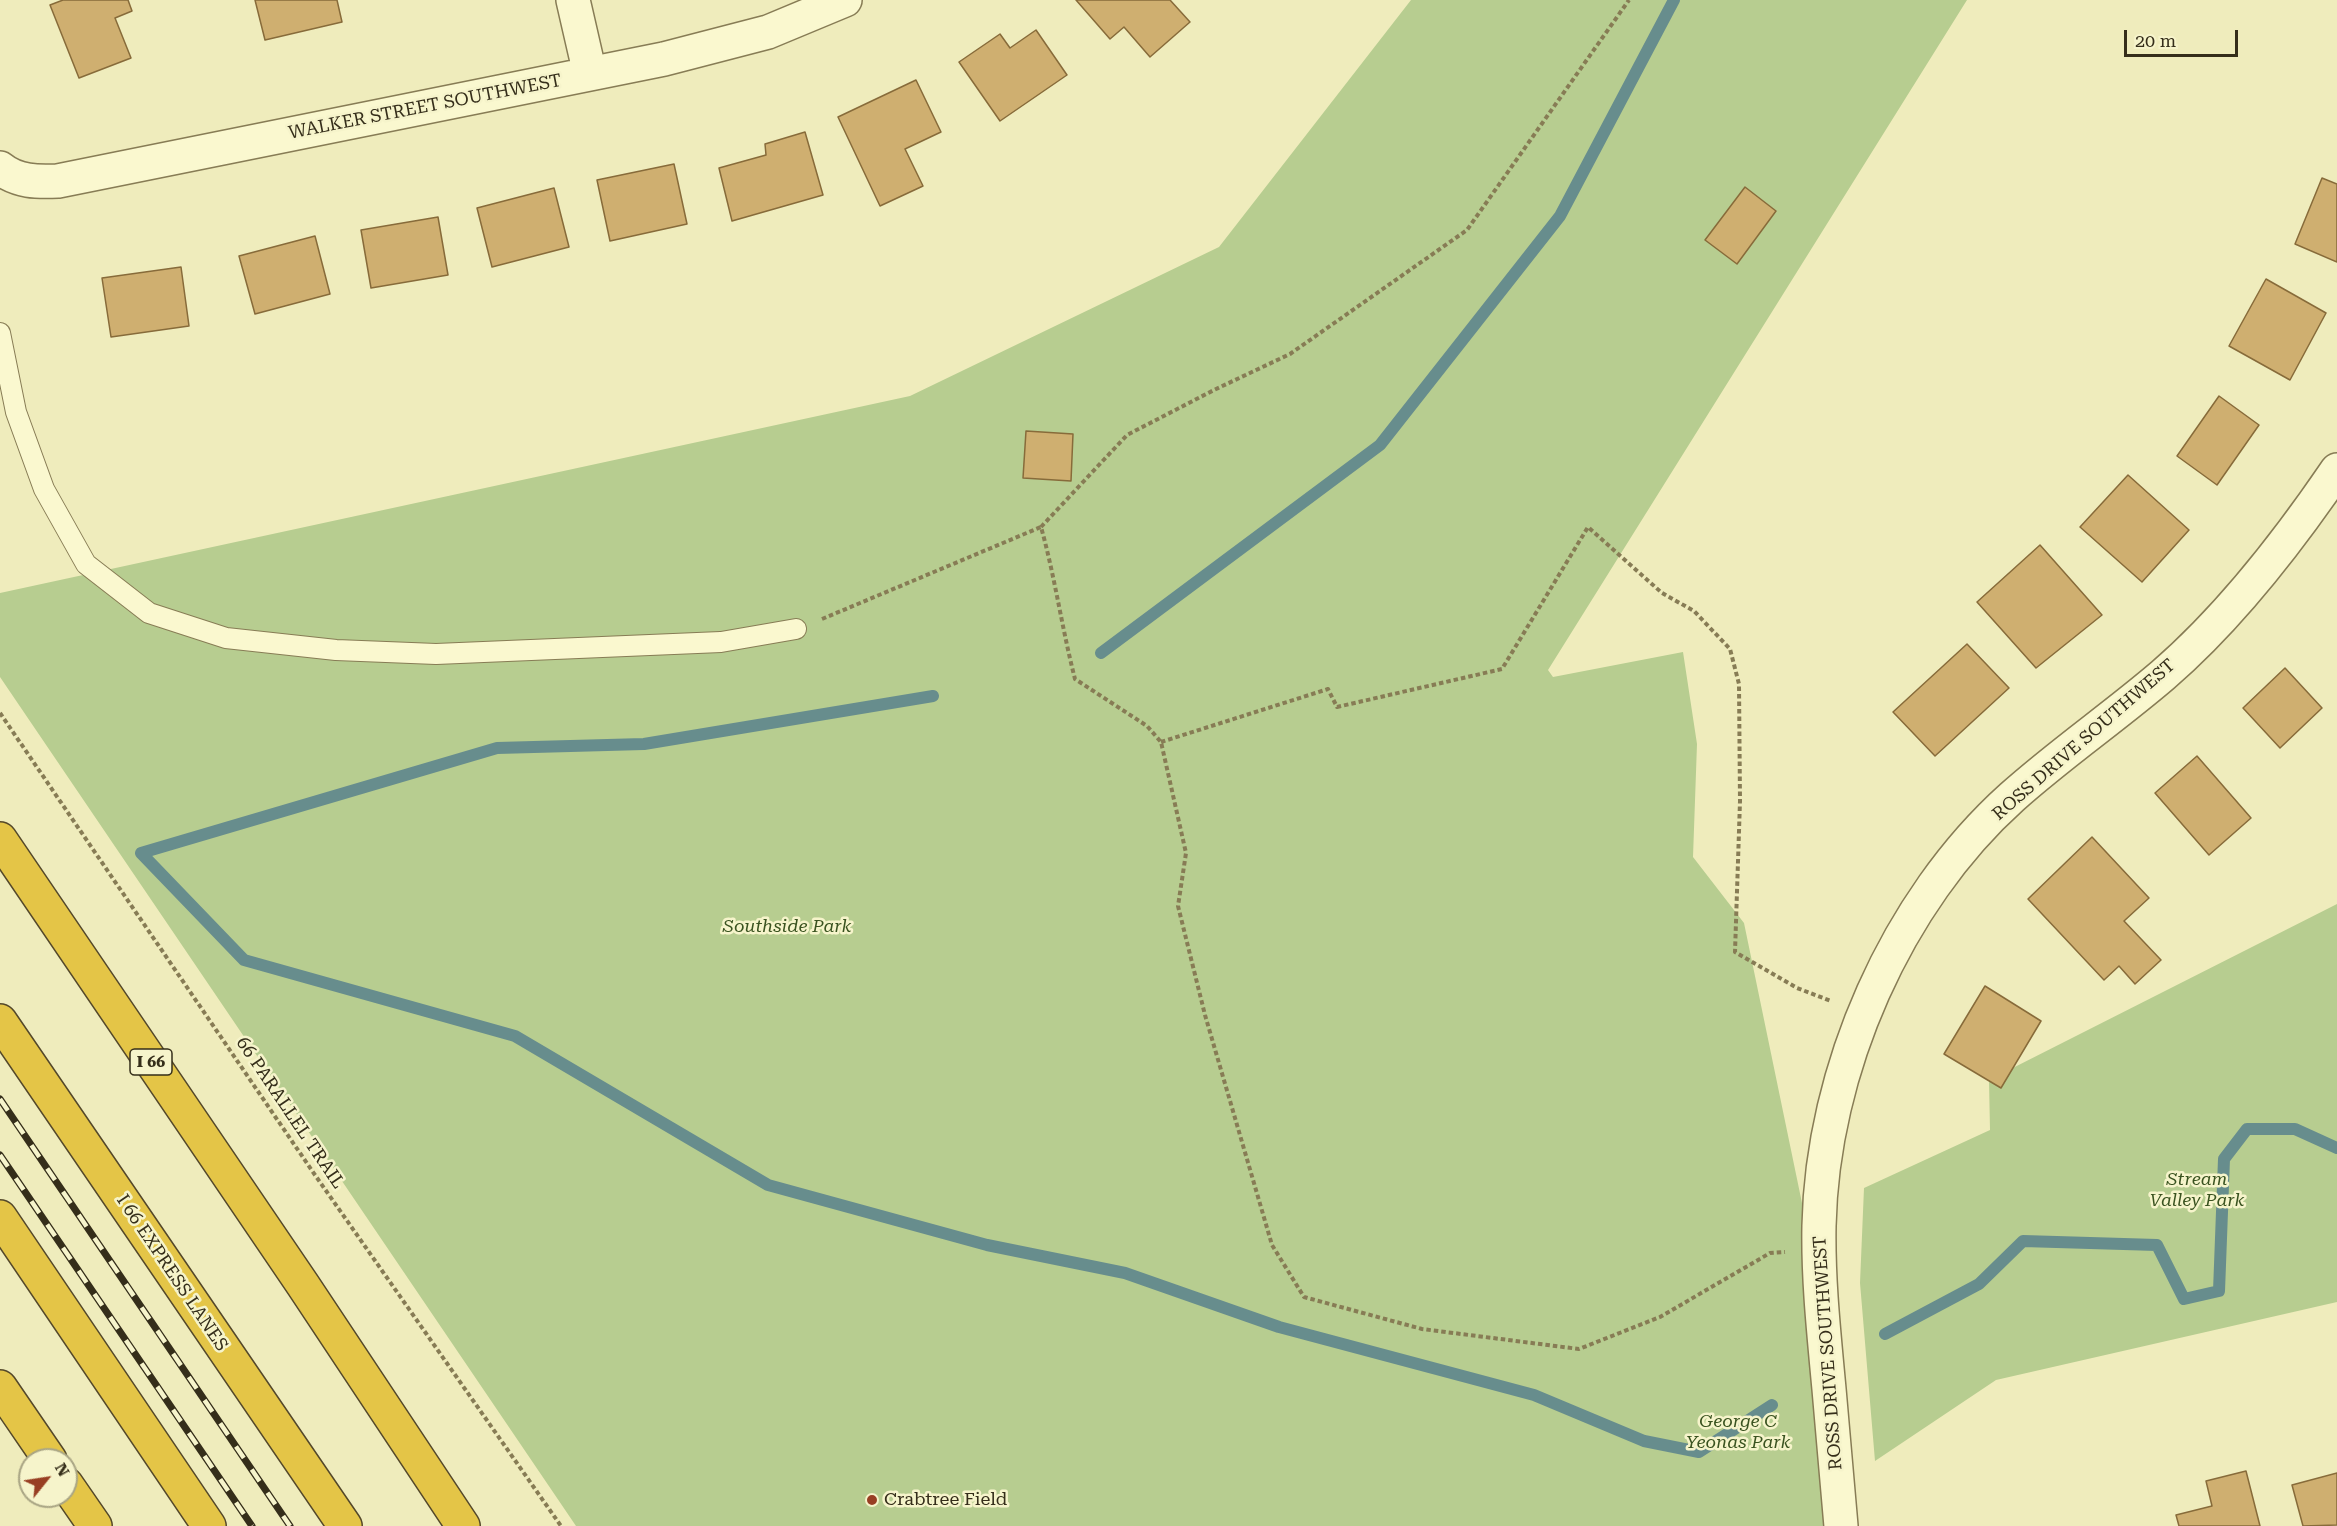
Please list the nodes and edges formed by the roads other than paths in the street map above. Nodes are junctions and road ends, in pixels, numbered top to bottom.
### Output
1 (573, 0) edge
2 (845, 0) edge
3 (590, 74) junction
4 (0, 168) edge
5 (0, 333) edge
6 (2337, 470) edge
7 (796, 629) road end
8 (0, 839) edge
9 (0, 1021) edge
10 (0, 1217) edge
11 (0, 1387) edge
12 (42, 1448) edge
13 (78, 1502) edge
14 (94, 1526) edge
15 (209, 1526) edge
16 (345, 1526) edge
17 (463, 1526) edge
18 (1841, 1526) edge

1 - 3 street
2 - 3 street, WALKER STREET SOUTHWEST
3 - 4 street, WALKER STREET SOUTHWEST
5 - 7 lane
6 - 18 street, ROSS DRIVE SOUTHWEST
8 - 17 highway, I 66
9 - 16 highway, I 66 EXPRESS LANES
10 - 15 highway
11 - 12 highway
13 - 14 highway

